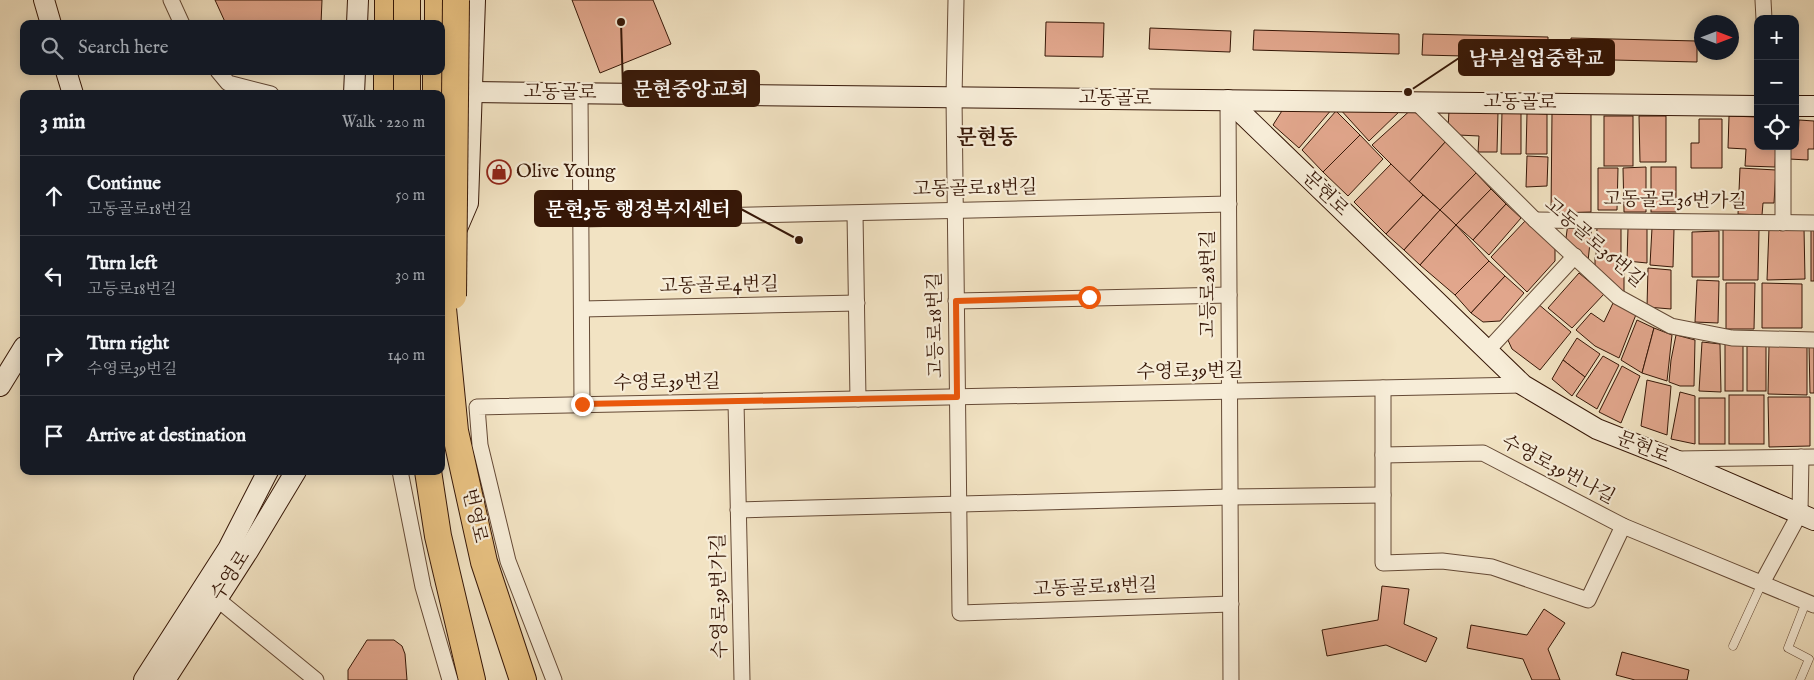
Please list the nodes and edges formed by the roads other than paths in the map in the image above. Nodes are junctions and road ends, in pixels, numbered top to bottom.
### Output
1 (44, 0) edge
2 (171, 0) edge
3 (358, 0) edge
4 (388, 0) edge
5 (408, 0) edge
6 (431, 0) edge
7 (438, 0) edge
8 (456, 0) edge
9 (474, 0) edge
10 (956, 0) edge
11 (1763, 0) edge
12 (1764, 15) edge
13 (50, 20) edge
14 (180, 20) edge
15 (357, 20) edge
16 (388, 20) edge
17 (407, 20) edge
18 (430, 20) edge
19 (438, 20) edge
20 (67, 75) edge
21 (221, 75) edge
22 (355, 75) edge
23 (387, 75) edge
24 (401, 75) edge
25 (407, 75) edge
26 (426, 75) edge
27 (436, 75) edge
28 (72, 90) edge
29 (255, 90) edge
30 (354, 90) edge
31 (386, 90) edge
32 (400, 90) edge
33 (407, 90) edge
34 (424, 90) edge
35 (436, 90) edge
36 (472, 92) junction
37 (580, 93) junction
38 (954, 97) junction
39 (1228, 100) junction
40 (1416, 102) junction
41 (1754, 106) edge
42 (1799, 106) edge
43 (1814, 106) edge
44 (1783, 150) edge
45 (1229, 204) junction
46 (955, 209) junction
47 (855, 214) junction
48 (581, 218) junction
49 (1535, 220) junction
50 (1783, 223) junction
51 (1814, 223) edge
52 (1575, 256) junction
53 (445, 258) edge
54 (1229, 295) junction
55 (956, 301) junction
56 (857, 303) junction
57 (582, 309) junction
58 (445, 329) edge
59 (1814, 340) edge
60 (1487, 351) junction
61 (20, 354) edge
62 (1523, 385) junction
63 (0, 386) edge
64 (1383, 388) junction
65 (1230, 391) junction
66 (957, 397) junction
67 (858, 399) junction
68 (736, 402) junction
69 (582, 404) junction
70 (455, 431) junction
71 (1383, 455) junction
72 (1807, 457) edge
73 (1673, 459) junction
74 (266, 475) edge
75 (294, 475) edge
76 (401, 475) edge
77 (429, 475) edge
78 (1383, 495) junction
79 (1230, 497) junction
80 (958, 506) junction
81 (738, 510) junction
82 (1807, 516) edge
83 (1623, 526) junction
84 (1762, 583) junction
85 (217, 599) junction
86 (1810, 603) edge
87 (1231, 604) junction
88 (960, 613) joint
89 (1733, 646) dead end
90 (144, 680) edge
91 (165, 680) edge
92 (316, 680) edge
93 (450, 680) edge
94 (472, 680) edge
95 (523, 680) edge
96 (554, 680) edge
97 (742, 680) edge
98 (1231, 680) edge
99 (1800, 680) edge

1 - 13 street
2 - 14 street
3 - 15 street
4 - 16 highway
5 - 17 highway, bridge
6 - 18 street
7 - 19 highway
8 - 70 highway, bridge
9 - 36 street
10 - 38 street, 고등로18번길
11 - 12 street
20 - 28 street
21 - 29 street
22 - 30 street
23 - 31 highway
24 - 32 street
25 - 33 highway, bridge
26 - 34 street
27 - 35 highway
36 - 37 street, 고동골로
36 - 53 street
37 - 38 street, 고동골로
37 - 48 street
38 - 39 street, 고동골로
38 - 46 street, 고등로18번길
39 - 40 street, 고동골로
39 - 45 street, 고등로28번길
39 - 60 street, 문현로
40 - 41 street, 고동골로
40 - 49 street, 고동골로36번길
42 - 43 street
44 - 50 street
45 - 46 street, 고동골로18번길
45 - 54 street, 고등로28번길
46 - 47 street, 고동골로18번길
46 - 55 street, 고등로18번길
47 - 48 street
47 - 56 street
48 - 57 street
49 - 50 street, 고동골로36번가길
49 - 52 street, 고동골로36번길
50 - 51 street, 고동골로36번가길
52 - 59 street, 고동골로36번길
52 - 60 street
54 - 55 street
54 - 65 street, 고등로28번길
55 - 66 street, 고등로18번길
56 - 57 street, 고동골로4번길
56 - 67 street
57 - 69 street
58 - 70 highway, 번영로
60 - 62 street, 문현로
61 - 63 street
62 - 64 street, 수영로39번길
62 - 73 street, 문현로
64 - 65 street, 수영로39번길
64 - 71 street, 수영로39번나길
65 - 66 street, 수영로39번길
65 - 79 street, 고등로28번길
66 - 67 street, 수영로39번길
66 - 80 street, 고등로18번길
67 - 68 street, 수영로39번길
68 - 69 street, 수영로39번길
68 - 81 street, 수영로39번가길
69 - 96 street, 수영로39번길
70 - 95 highway, 번영로
71 - 78 street, 수영로39번나길
71 - 83 street, 수영로39번나길
72 - 73 street
72 - 82 street
73 - 82 street, 문현로
74 - 90 street, 수영로
75 - 85 street, 수영로
76 - 93 street
77 - 94 highway, 번영로
78 - 79 street
78 - 83 street, 수영로39번나길
79 - 80 street
79 - 87 street, 고등로28번길
80 - 81 street, 수영로39번가길
80 - 88 street, 고등로18번길
81 - 97 street, 수영로39번가길
82 - 84 street
83 - 84 street, 수영로39번나길
84 - 86 street, 수영로39번나길
84 - 89 lane
85 - 91 street, 수영로
85 - 92 street
86 - 99 lane, 수영로39번나길
87 - 88 street, 고동골로18번길
87 - 98 street, 고등로28번길

